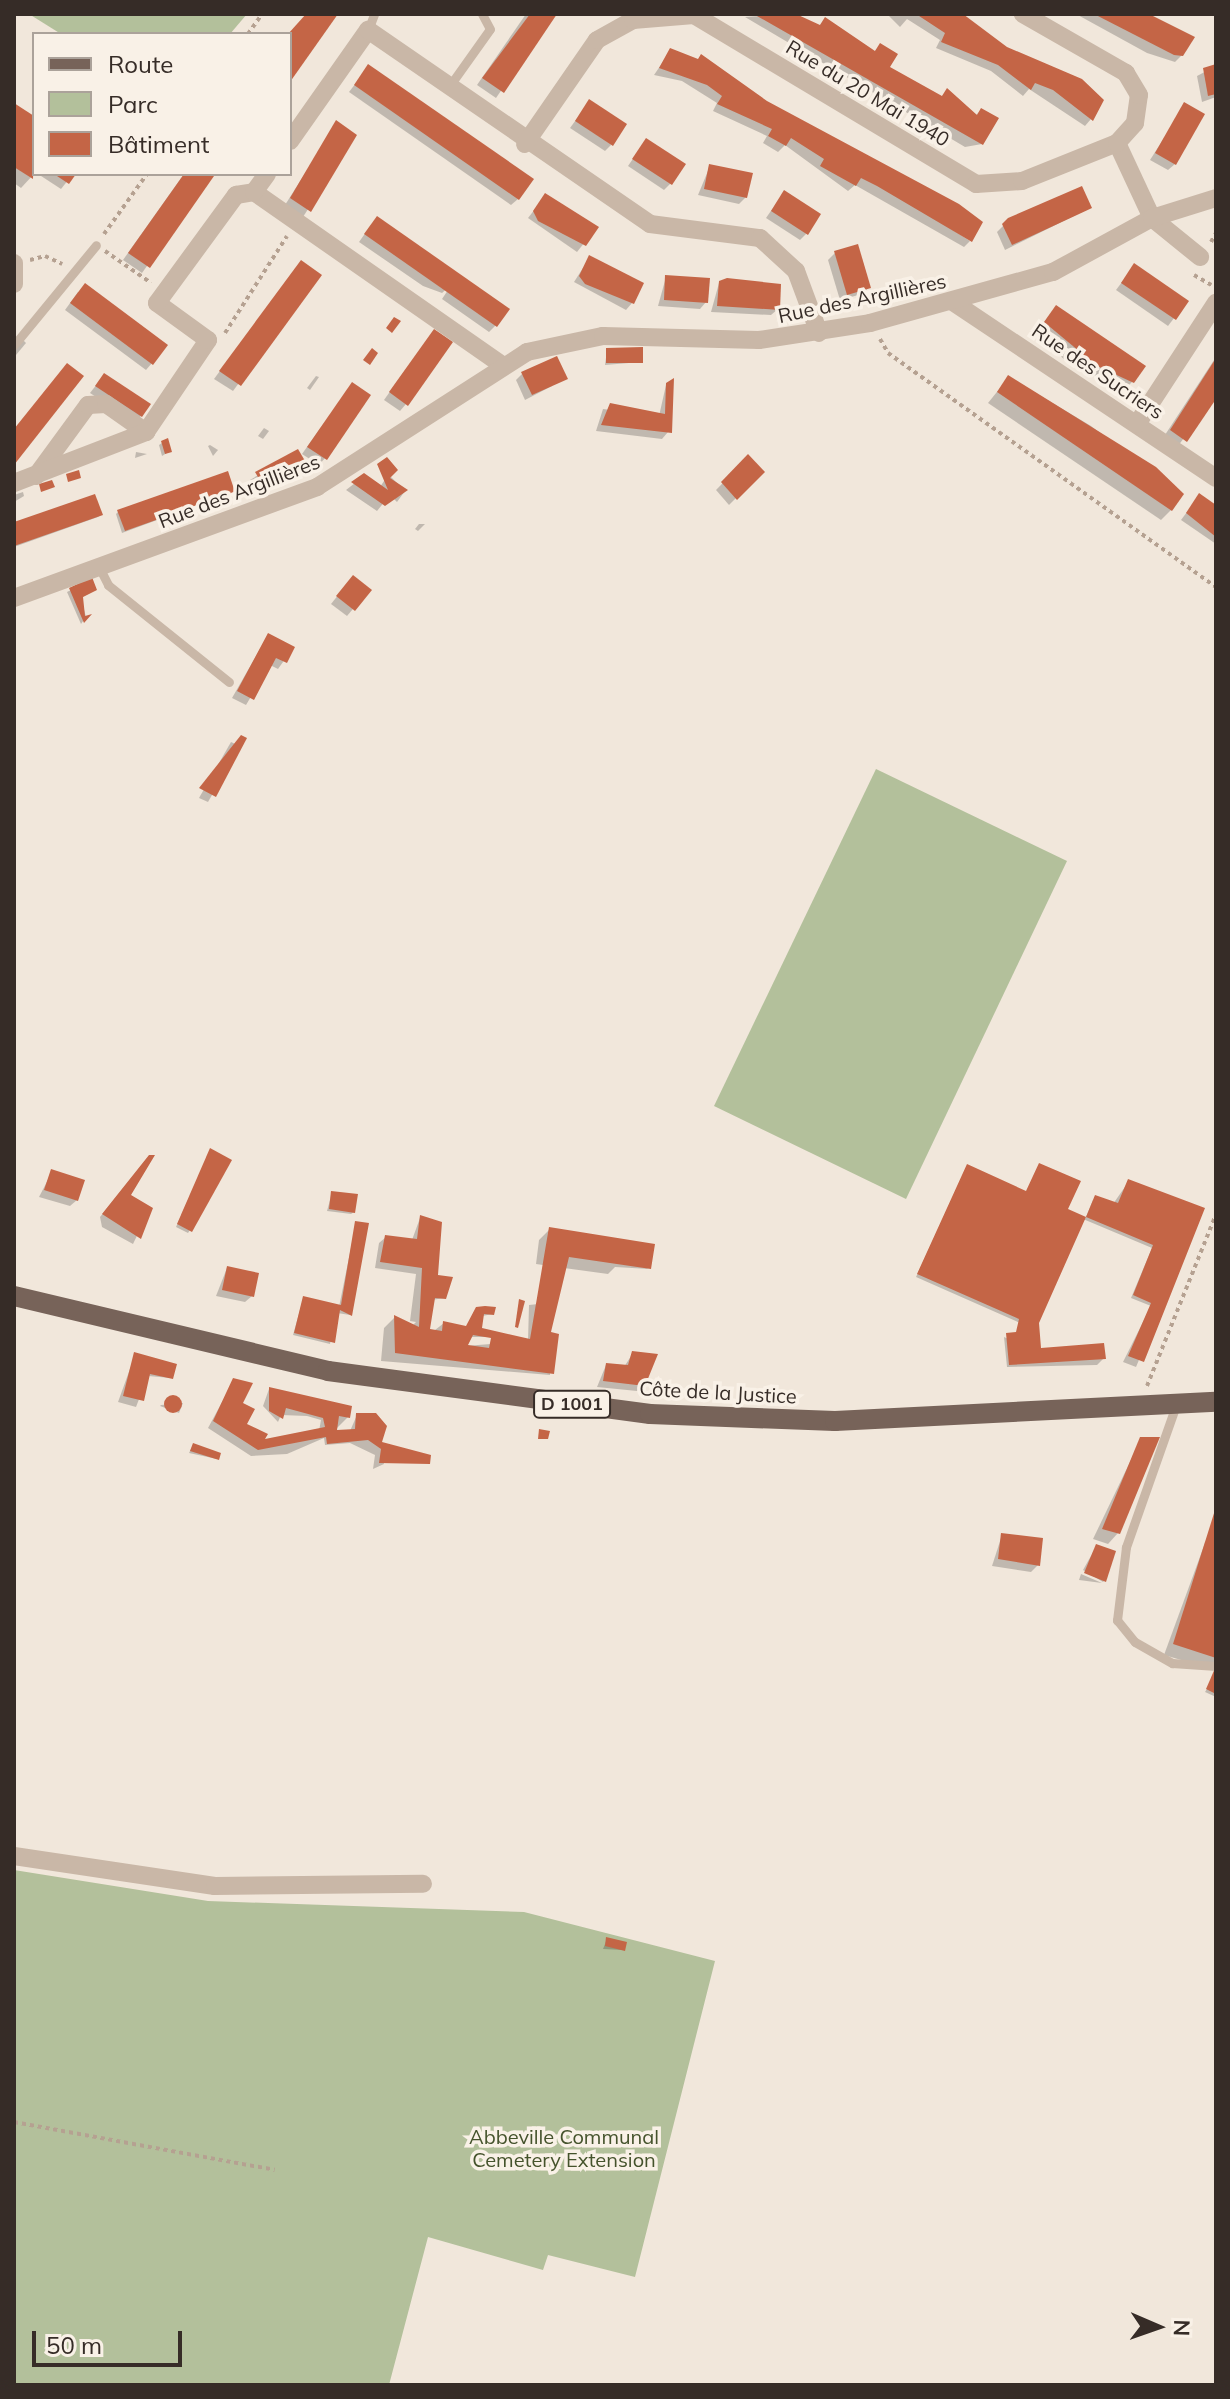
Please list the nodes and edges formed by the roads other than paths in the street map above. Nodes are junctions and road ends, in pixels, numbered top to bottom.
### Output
1 (482, 14) edge
2 (1023, 14) edge
3 (694, 15) edge
4 (371, 22) edge
5 (448, 88) junction
6 (292, 138) edge
7 (1117, 143) junction
8 (525, 144) junction
9 (266, 176) edge
10 (254, 192) junction
11 (1216, 198) edge
12 (1152, 218) junction
13 (96, 245) road end
14 (1200, 257) dead end
15 (953, 302) junction
16 (1216, 303) edge
17 (819, 333) junction
18 (14, 345) edge
19 (503, 366) junction
20 (1137, 424) junction
21 (146, 432) junction
22 (36, 476) junction
23 (1216, 478) edge
24 (14, 483) edge
25 (99, 567) junction
26 (14, 598) edge
27 (229, 682) dead end
28 (14, 1296) edge
29 (1184, 1402) junction
30 (1216, 1404) edge
31 (1216, 1666) edge
32 (14, 1856) edge
33 (423, 1884) dead end

1 - 5 lane
2 - 7 street
3 - 7 street, Rue du 20 Mai 1940
3 - 8 street, Rue du 20 Mai 1940
4 - 5 street
4 - 6 street
5 - 8 street
7 - 12 street
8 - 17 street
9 - 10 street
10 - 19 street
10 - 21 street
11 - 12 street, Rue des Argillières
12 - 14 street
12 - 15 street, Rue des Argillières
13 - 18 lane
15 - 17 street, Rue des Argillières
15 - 20 street, Rue des Sucriers
16 - 20 street
17 - 19 street, Rue des Argillières
19 - 25 street, Rue des Argillières
20 - 23 street, Rue des Sucriers
21 - 22 street
21 - 22 street
22 - 24 street
25 - 26 street, Rue des Argillières
25 - 27 lane
28 - 29 main road, Côte de la Justice / D 1001
29 - 30 main road, Côte de la Justice / D 1001
29 - 31 lane
32 - 33 street

